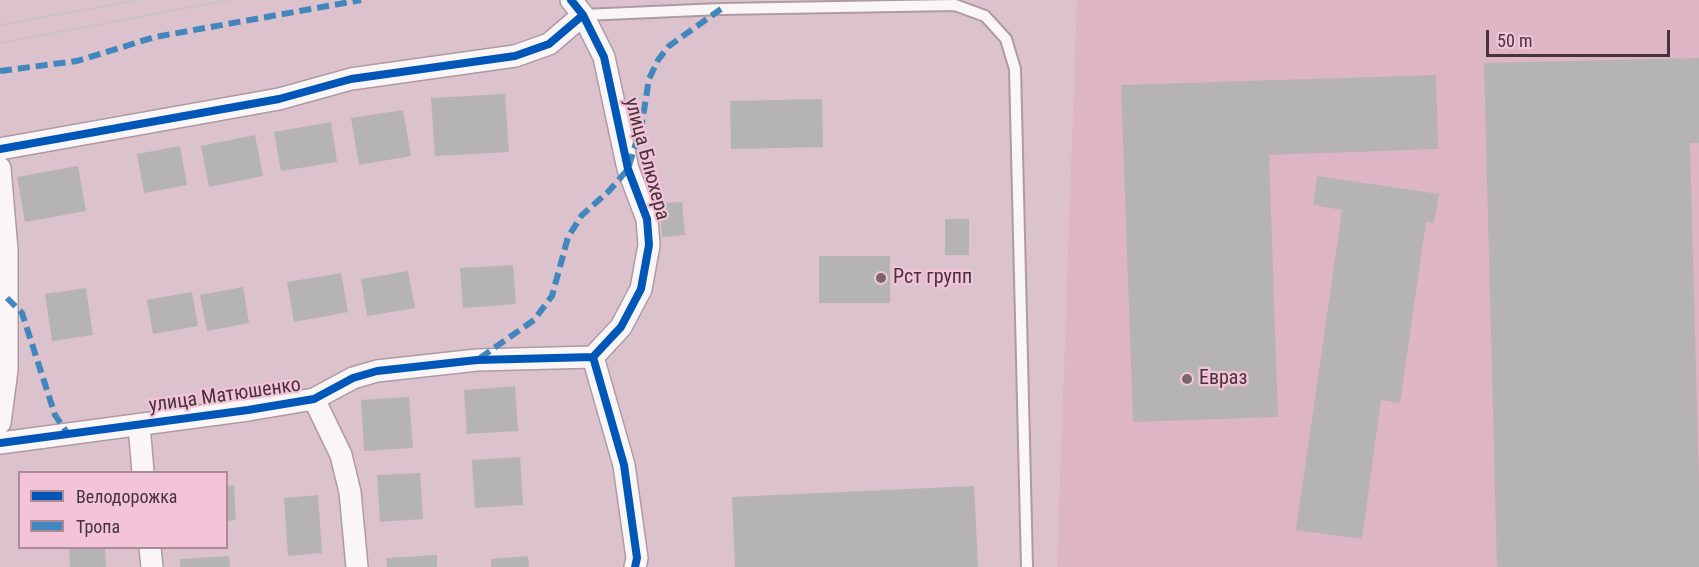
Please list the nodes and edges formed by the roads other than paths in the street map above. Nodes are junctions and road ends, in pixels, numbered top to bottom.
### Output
1 (577, 8) edge
2 (0, 149) edge
3 (0, 168) edge
4 (593, 357) junction
5 (314, 399) junction
6 (0, 423) edge
7 (139, 425) junction
8 (0, 443) edge
9 (143, 471) edge
10 (150, 549) edge
11 (152, 567) edge
12 (357, 567) edge
13 (635, 567) edge
14 (1027, 567) edge

1 - 2 street
1 - 4 street, улица Блюхера
1 - 14 lane
3 - 6 street
4 - 5 street, улица Матюшенко
4 - 13 street
5 - 7 street, улица Матюшенко
5 - 12 street
7 - 8 street, улица Матюшенко
7 - 9 street
10 - 11 street

